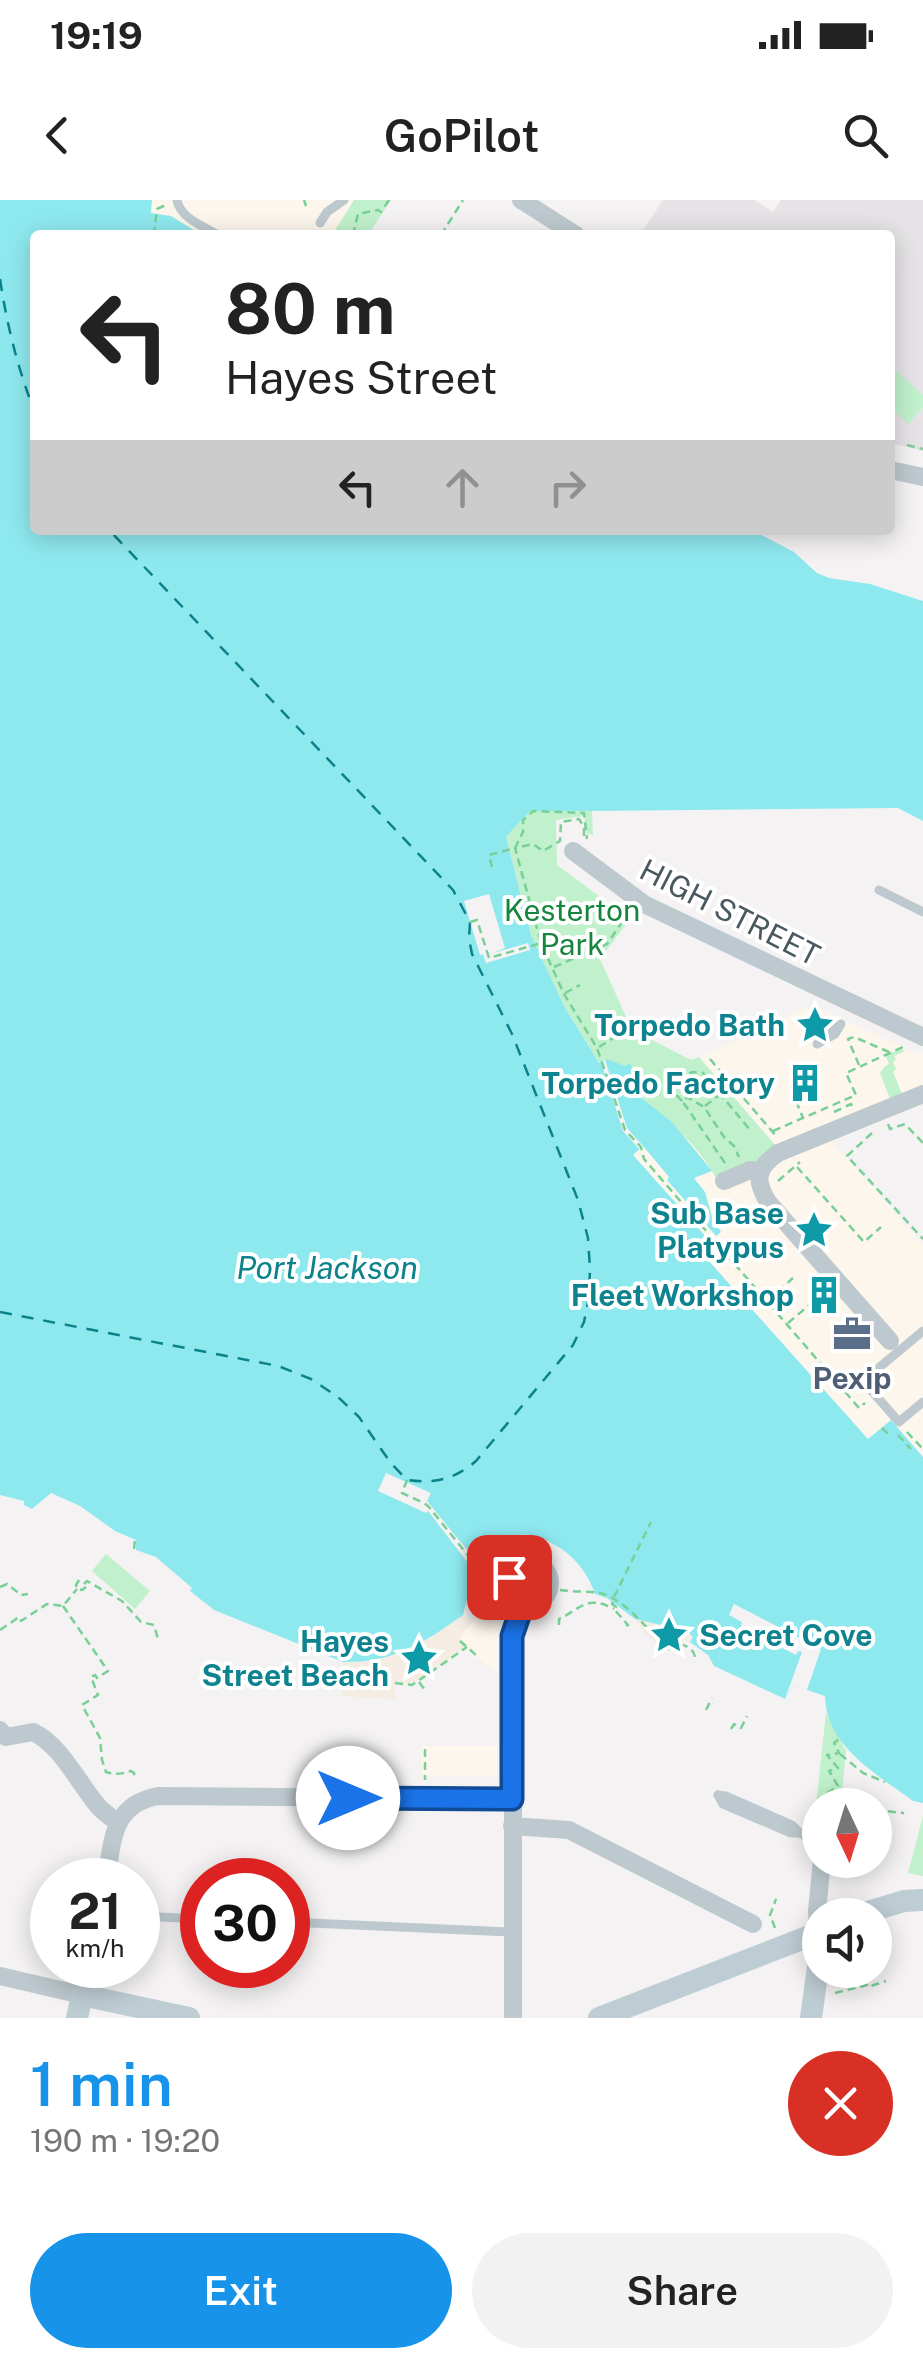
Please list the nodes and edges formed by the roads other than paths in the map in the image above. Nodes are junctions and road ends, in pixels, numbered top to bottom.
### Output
1 (344, 200) edge
2 (521, 200) edge
3 (177, 201) edge
4 (320, 223) dead end
5 (210, 230) edge
6 (568, 230) edge
7 (895, 471) edge
8 (923, 477) edge
9 (581, 842) road end
10 (879, 890) dead end
11 (923, 912) edge
12 (852, 1004) junction
13 (923, 1037) edge
14 (815, 1040) dead end
15 (923, 1094) edge
16 (726, 1174) road end
17 (775, 1176) junction
18 (923, 1331) edge
19 (895, 1346) junction
20 (923, 1402) edge
21 (523, 1604) junction
22 (0, 1730) edge
23 (512, 1799) junction
24 (117, 1822) junction
25 (512, 1826) junction
26 (800, 1833) joint
27 (110, 1858) edge
28 (923, 1900) edge
29 (892, 1904) edge
30 (310, 1923) edge
31 (753, 1924) dead end
32 (512, 1932) junction
33 (802, 1939) edge
34 (0, 1976) edge
35 (815, 1988) edge
36 (80, 2006) edge
37 (188, 2018) edge
38 (513, 2018) edge
39 (599, 2018) edge
40 (811, 2018) edge

1 - 4 lane
2 - 6 street
3 - 5 lane
7 - 8 street
9 - 12 street, HIGH STREET
10 - 11 lane
12 - 13 street, HIGH STREET
12 - 14 lane
15 - 17 street
16 - 17 street
17 - 19 street
18 - 19 lane
19 - 20 lane
21 - 21 street
21 - 23 street
22 - 24 street
23 - 24 street
23 - 25 street
24 - 27 street
25 - 31 street
25 - 32 street
26 - 26 lane
28 - 29 main road
30 - 32 lane
32 - 38 street
33 - 39 main road
34 - 36 street
35 - 40 main road
36 - 37 main road

